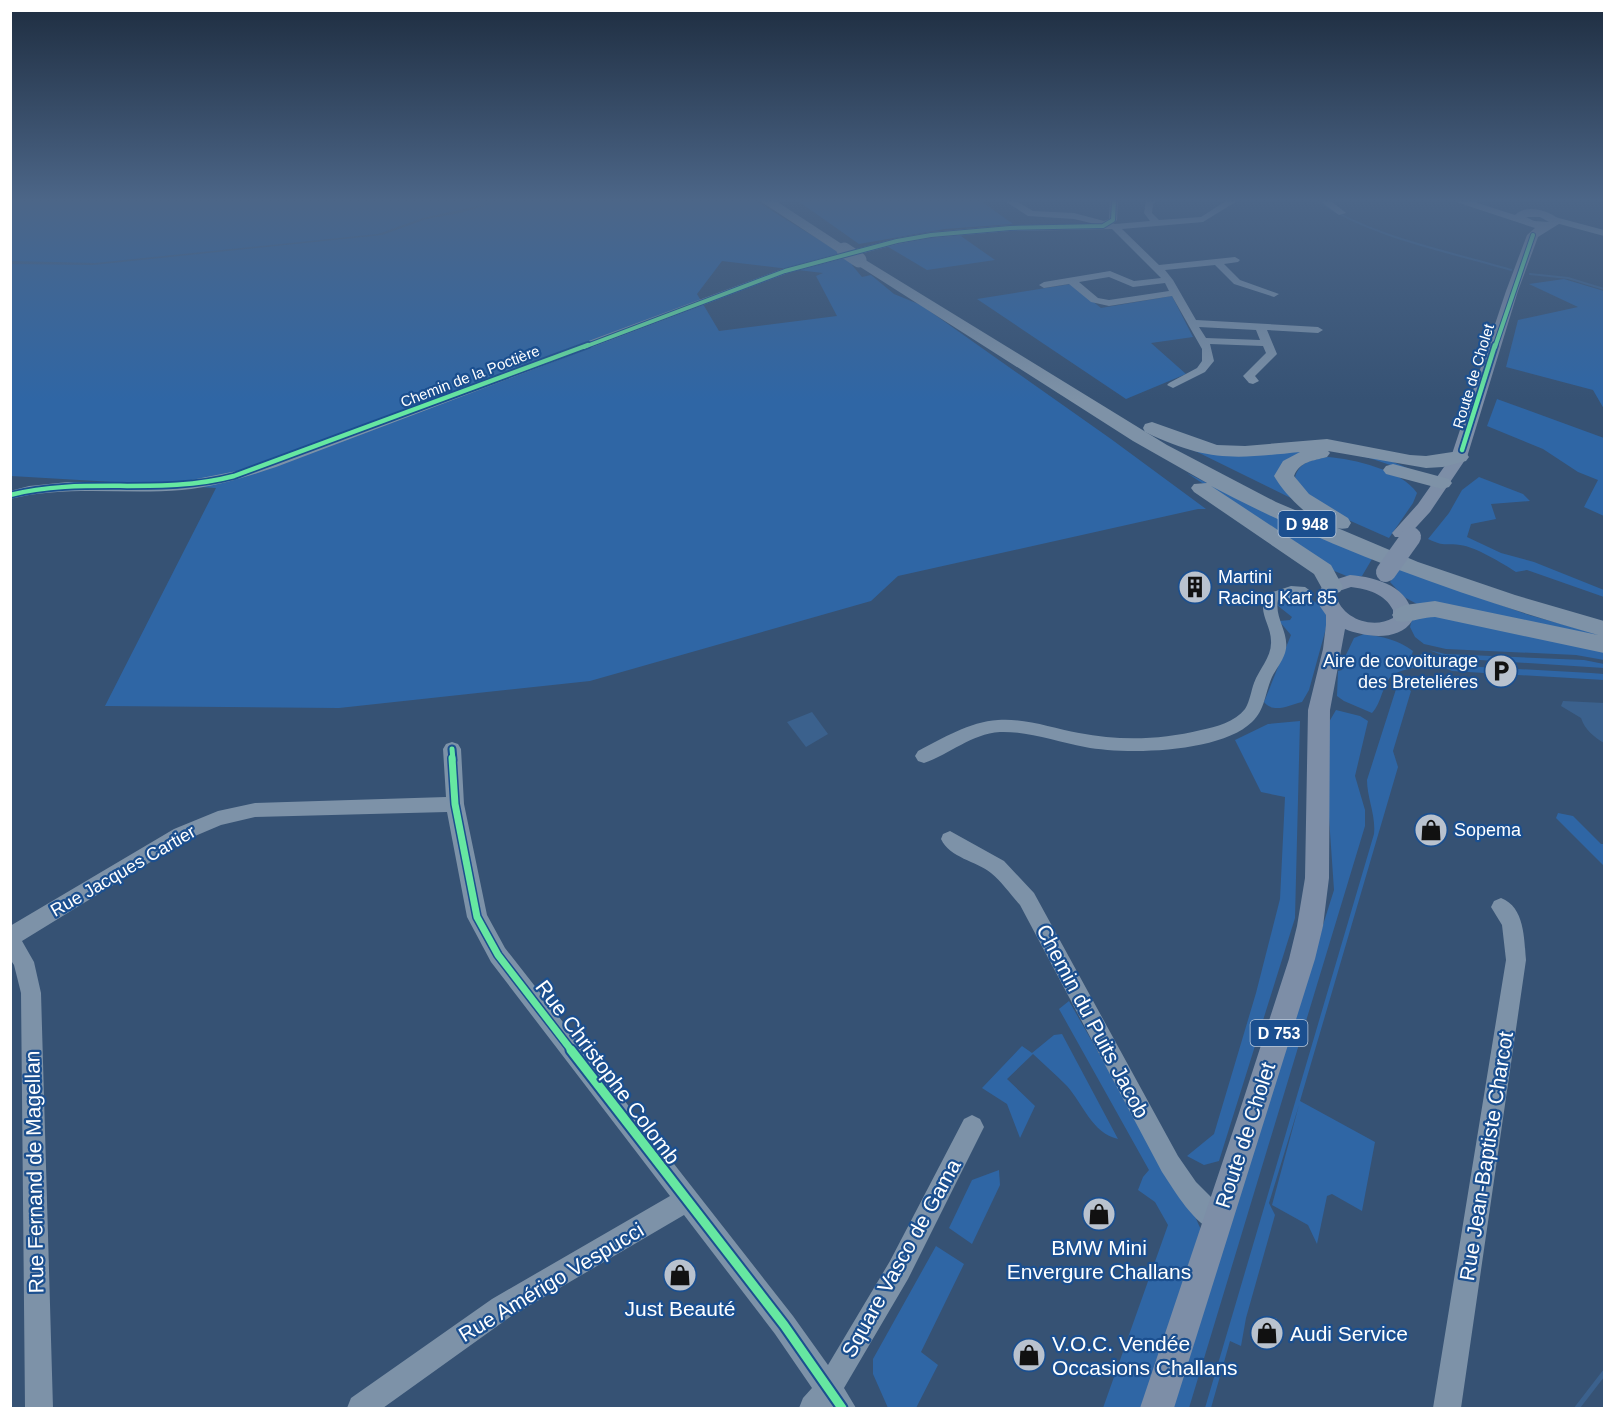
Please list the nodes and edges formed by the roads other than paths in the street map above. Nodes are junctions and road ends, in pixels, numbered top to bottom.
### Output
1 (799, 267) edge
2 (876, 267) edge
3 (878, 267) edge
4 (1166, 267) edge
5 (1222, 267) edge
6 (1520, 267) edge
7 (1158, 268) joint
8 (1168, 280) junction
9 (1071, 281) junction
10 (1044, 285) dead end
11 (1175, 293) junction
12 (1274, 294) dead end
13 (1192, 323) junction
14 (1260, 326) junction
15 (1318, 330) dead end
16 (1202, 341) junction
17 (1266, 344) junction
18 (1032, 369) junction
19 (1253, 381) dead end
20 (1173, 385) dead end
21 (1115, 410) junction
22 (1459, 457) junction
23 (1397, 465) junction
24 (1442, 483) junction
25 (10, 495) edge
26 (1427, 504) junction
27 (1378, 542) junction
28 (1381, 570) junction
29 (1358, 581) junction
30 (1387, 592) junction
31 (1331, 598) junction
32 (1404, 615) junction
33 (1605, 617) edge
34 (1361, 627) junction
35 (1605, 629) edge
36 (1334, 645) junction
37 (1605, 645) edge
38 (452, 749) dead end
39 (924, 756) dead end
40 (455, 804) junction
41 (950, 839) dead end
42 (1501, 907) dead end
43 (10, 938) edge
44 (972, 1127) dead end
45 (685, 1201) junction
46 (1217, 1221) junction
47 (828, 1402) edge
48 (39, 1408) edge
49 (361, 1408) edge
50 (1157, 1408) edge
51 (1447, 1408) edge

1 - 25 street, Chemin de la Poctière
2 - 18 highway, D 948
3 - 21 highway, D 948
4 - 7 street
5 - 12 street
6 - 22 main road, Route de Cholet
7 - 8 street
8 - 9 street
8 - 11 street
9 - 10 street
9 - 11 street
11 - 13 street
13 - 14 street
13 - 16 street
14 - 15 street
14 - 17 street
16 - 17 street
16 - 20 street
17 - 19 street
18 - 31 highway
18 - 35 highway, D 948
21 - 23 highway
21 - 27 highway, D 948
22 - 23 highway
22 - 24 main road, Route de Cholet
23 - 24 highway
23 - 26 highway
23 - 27 highway
24 - 26 main road, Route de Cholet
26 - 28 main road, Route de Cholet, bridge
27 - 33 highway, D 948
28 - 29 main road, Route de Cholet
28 - 30 main road
29 - 30 main road
29 - 31 main road
30 - 32 main road
31 - 34 main road
31 - 36 main road, Route de Cholet / D 753
31 - 39 street
32 - 34 main road
32 - 37 highway
34 - 36 main road
36 - 46 main road, Route de Cholet / D 753
38 - 40 street, Rue Christophe Colomb
40 - 43 street, Rue Jacques Cartier
40 - 45 street, Rue Christophe Colomb
41 - 46 street, Chemin du Puits Jacob
42 - 51 street, Rue Jean-Baptiste Charcot
43 - 48 street, Rue Fernand de Magellan
44 - 47 street, Square Vasco de Gama
45 - 47 street, Rue Christophe Colomb
45 - 49 street, Rue Amérigo Vespucci
46 - 50 main road, Route de Cholet / D 753

